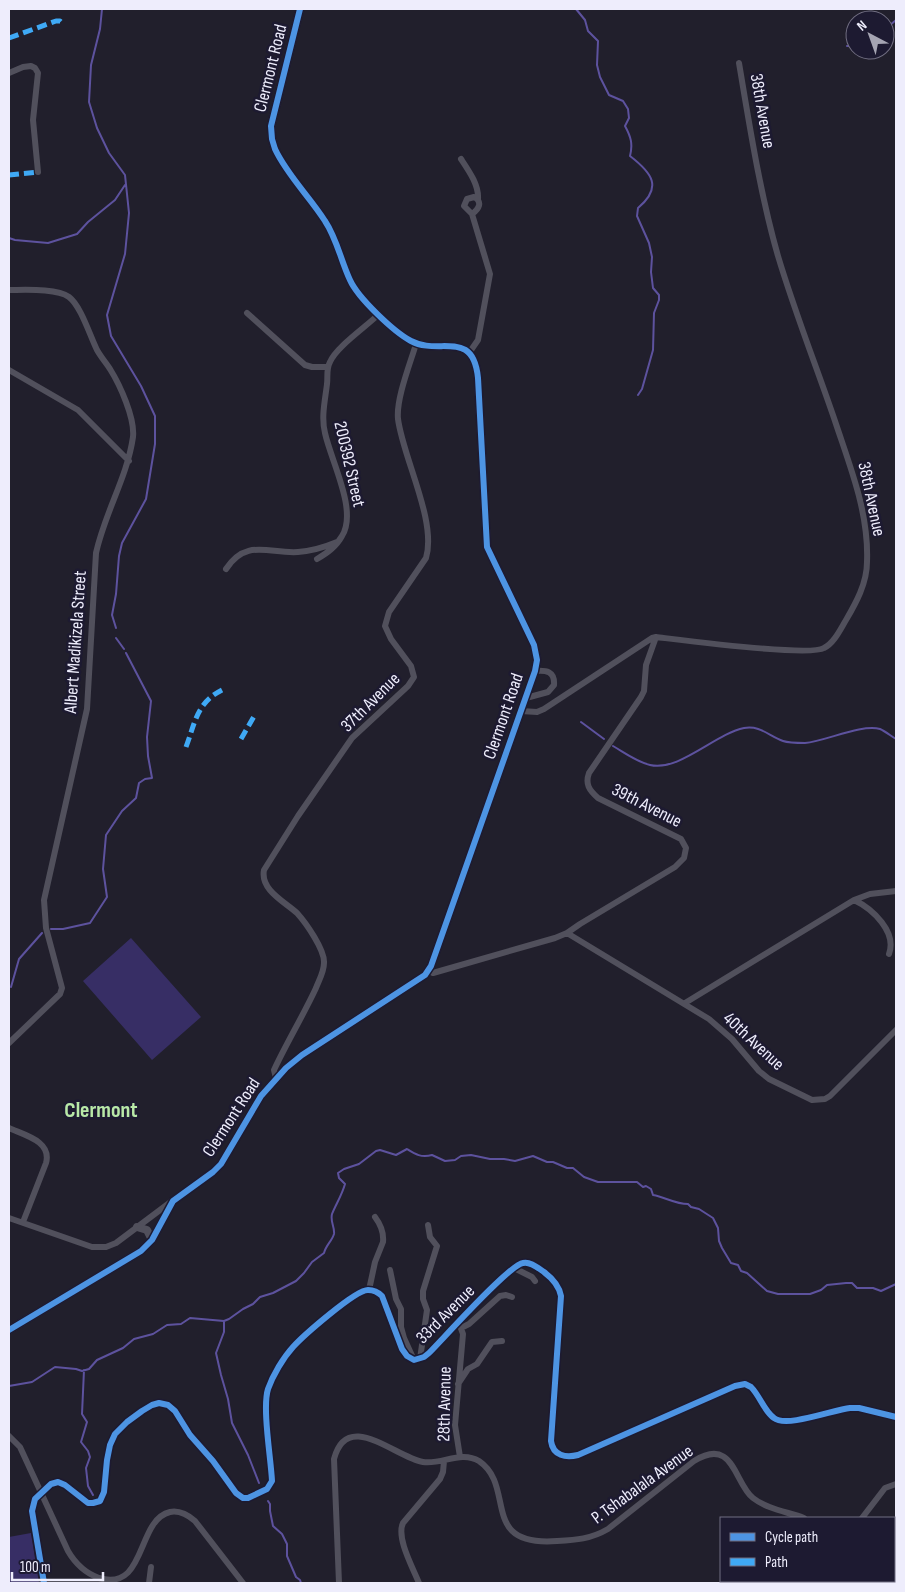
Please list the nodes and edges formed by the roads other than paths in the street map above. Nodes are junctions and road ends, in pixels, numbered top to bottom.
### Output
1 (300, 9) edge
2 (740, 63) dead end
3 (9, 73) edge
4 (462, 158) dead end
5 (38, 172) dead end
6 (478, 199) junction
7 (472, 214) junction
8 (9, 290) edge
9 (247, 313) dead end
10 (379, 314) junction
11 (416, 344) junction
12 (469, 353) junction
13 (328, 367) junction
14 (9, 370) edge
15 (129, 461) junction
16 (338, 542) junction
17 (317, 559) dead end
18 (226, 569) dead end
19 (656, 637) junction
20 (534, 671) junction
21 (526, 698) junction
22 (521, 711) junction
23 (896, 891) edge
24 (854, 900) junction
25 (567, 934) junction
26 (889, 954) dead end
27 (428, 971) junction
28 (685, 1003) junction
29 (896, 1030) edge
30 (9, 1043) edge
31 (276, 1078) junction
32 (9, 1128) edge
33 (173, 1201) junction
34 (376, 1217) dead end
35 (9, 1218) edge
36 (23, 1222) junction
37 (428, 1225) dead end
38 (137, 1227) junction
39 (152, 1240) junction
40 (514, 1268) junction
41 (390, 1270) dead end
42 (535, 1281) dead end
43 (369, 1290) junction
44 (512, 1297) dead end
45 (460, 1326) junction
46 (9, 1330) edge
47 (502, 1341) dead end
48 (417, 1360) junction
49 (457, 1385) junction
50 (896, 1417) edge
51 (9, 1436) edge
52 (460, 1457) junction
53 (444, 1461) junction
54 (896, 1484) edge
55 (40, 1492) junction
56 (801, 1517) edge
57 (863, 1517) edge
58 (151, 1567) dead end
59 (97, 1580) edge
60 (44, 1583) edge
61 (149, 1583) edge
62 (243, 1583) edge
63 (339, 1583) edge
64 (419, 1583) edge

1 - 10 street, Clermont Road
2 - 19 street, 38th Avenue
3 - 5 street
4 - 6 street
6 - 7 street
6 - 7 street
7 - 12 street
8 - 15 street, Albert Madikizela Street
9 - 13 street
10 - 11 street, Clermont Road
10 - 13 street, 200392 Street
11 - 12 street
11 - 31 street, 37th Avenue
12 - 20 street, Clermont Road
13 - 16 street, 200392 Street
14 - 15 street
15 - 30 street, Albert Madikizela Street
16 - 17 street, 200392 Street
16 - 18 street
19 - 22 street
19 - 25 street, 39th Avenue
20 - 21 street, Clermont Road
20 - 21 street
21 - 22 street, Clermont Road
22 - 27 street, Clermont Road
23 - 24 street
24 - 26 street
24 - 28 street
25 - 27 street, 39th Avenue
25 - 28 street, 40th Avenue
27 - 31 street, Clermont Road
28 - 29 street, 40th Avenue
31 - 33 street, Clermont Road
32 - 36 street
33 - 38 street, Clermont Road
33 - 39 street, Clermont Road
34 - 43 street
35 - 36 street, Clermont Road
36 - 38 street, Clermont Road
37 - 48 street
38 - 39 street
39 - 46 street, Clermont Road
40 - 42 street
40 - 45 street, 33rd Avenue
40 - 50 street
41 - 48 street
43 - 48 street, 33rd Avenue
43 - 55 street
44 - 45 street
45 - 48 street, 33rd Avenue
45 - 49 street, 28th Avenue
47 - 49 street
49 - 52 street, 28th Avenue
51 - 55 street
52 - 53 street
52 - 56 street, P. Tshabalala Avenue
53 - 63 street
53 - 64 street, 28th Avenue
54 - 57 street
55 - 59 street
55 - 60 street
58 - 61 street
59 - 62 street

